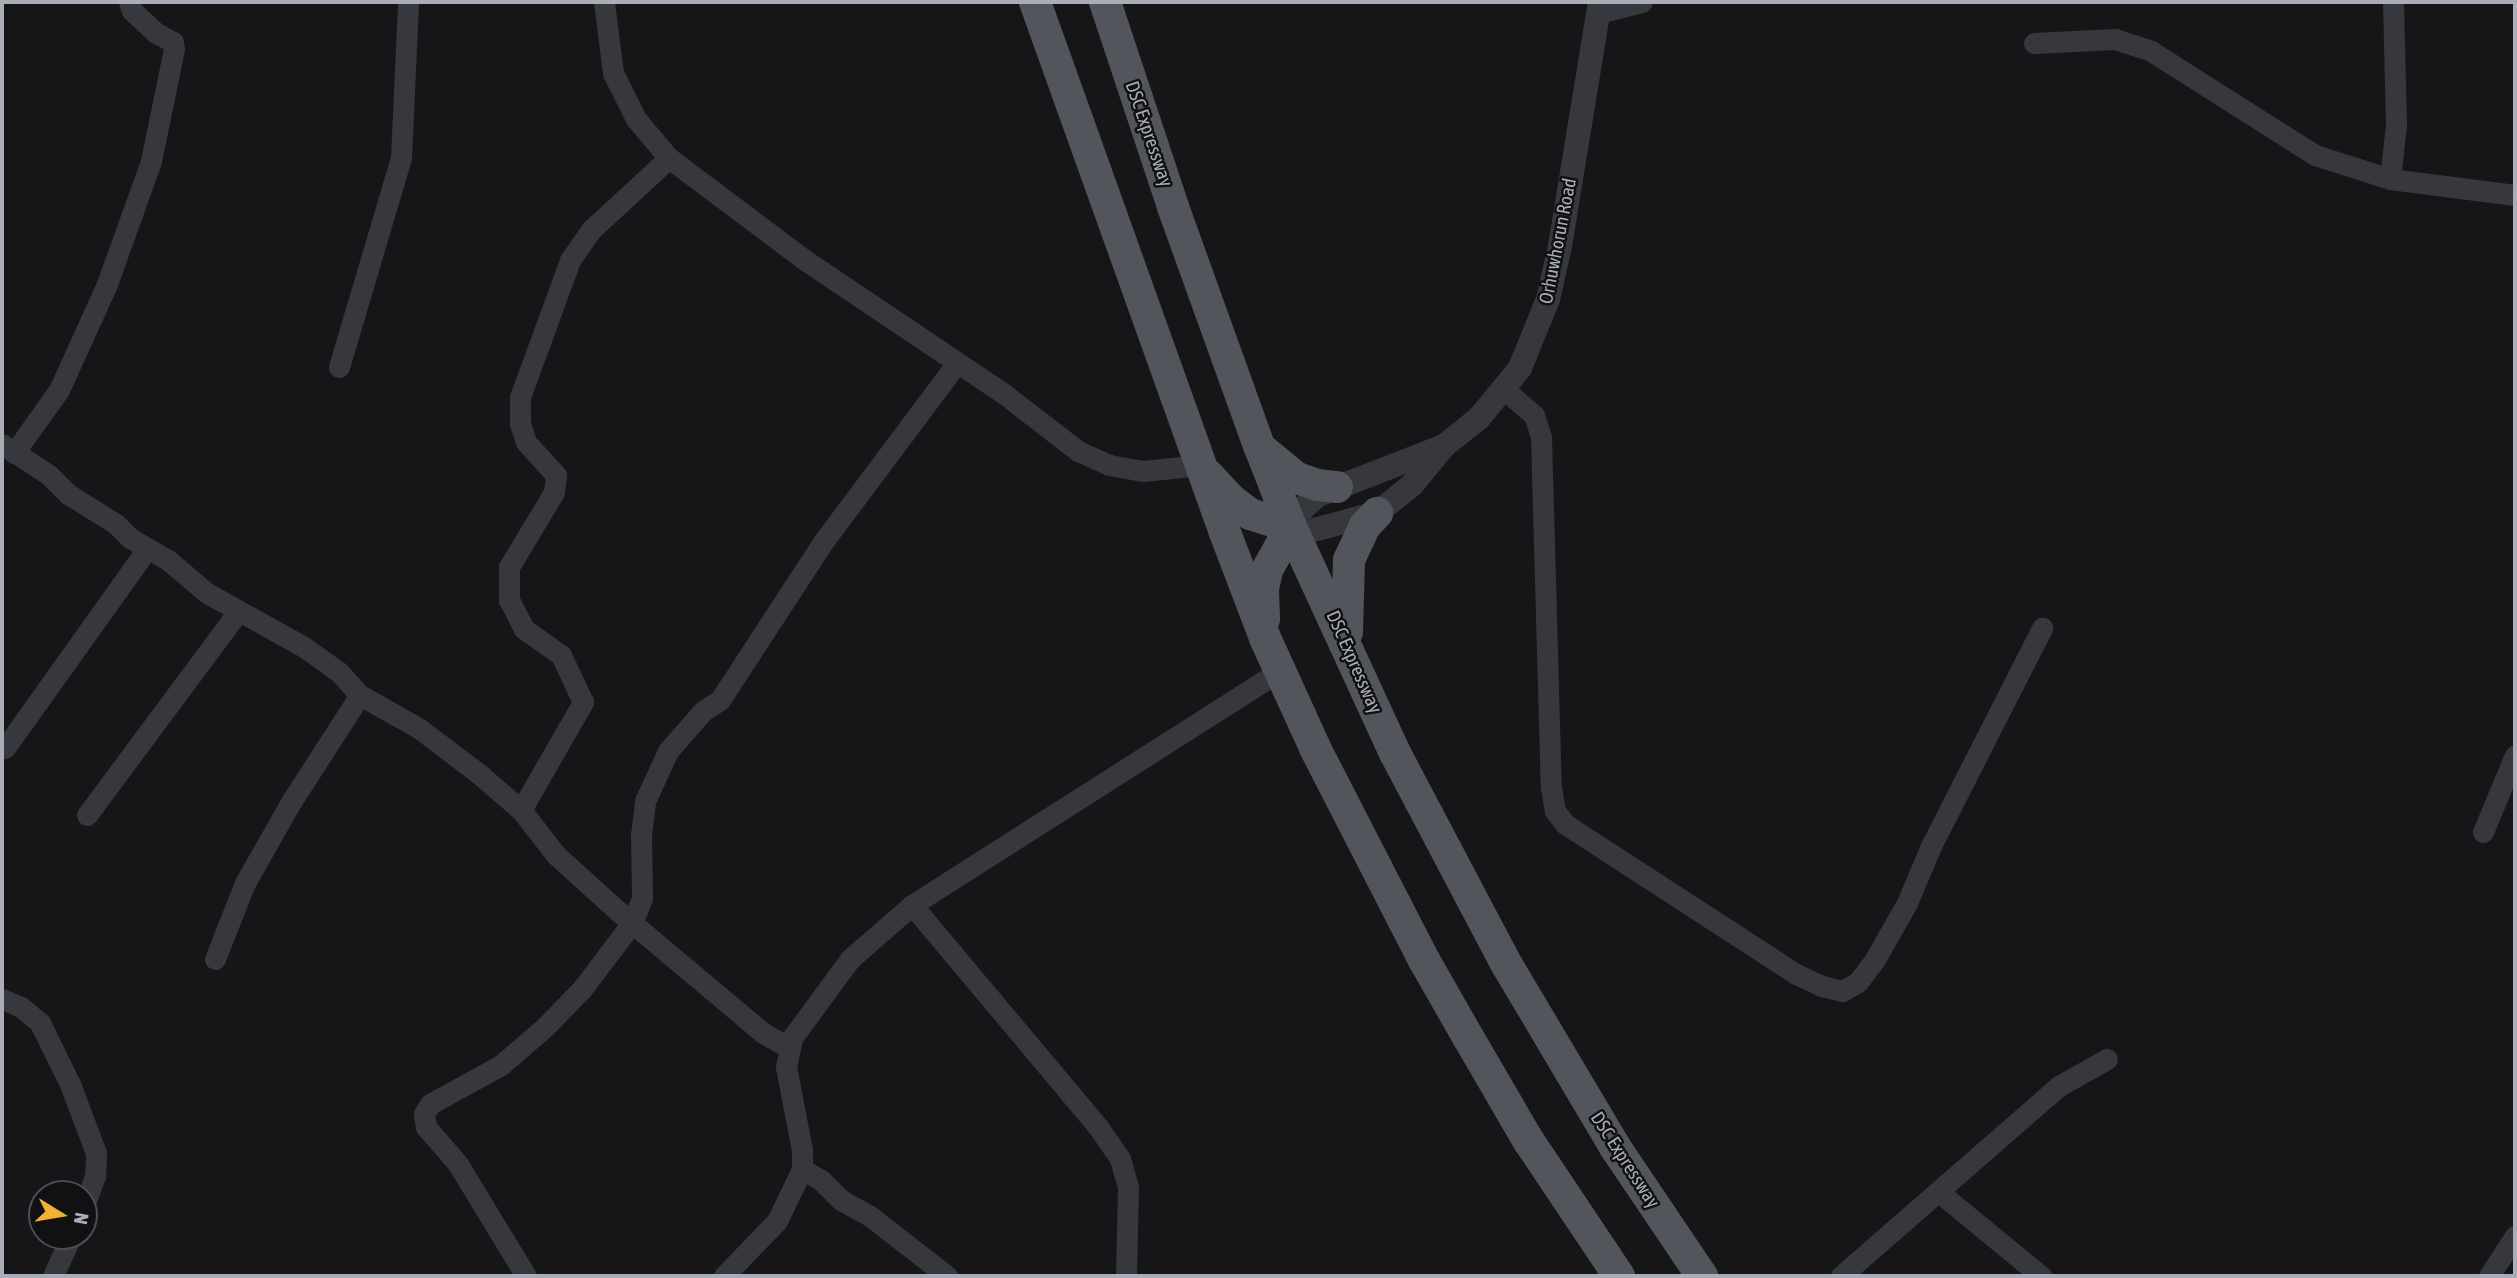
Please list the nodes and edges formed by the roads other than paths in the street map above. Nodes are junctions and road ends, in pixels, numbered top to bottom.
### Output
1 (130, 2) edge
2 (408, 2) edge
3 (604, 2) edge
4 (1035, 2) edge
5 (1105, 2) edge
6 (1642, 2) edge
7 (2393, 2) edge
8 (1599, 7) edge
9 (2034, 43) dead end
10 (669, 158) junction
11 (2390, 179) junction
12 (2515, 195) edge
13 (956, 364) junction
14 (340, 367) dead end
15 (1504, 390) junction
16 (1444, 446) junction
17 (1260, 448) junction
18 (8, 449) edge
19 (1201, 466) junction
20 (1337, 487) junction
21 (1377, 513) junction
22 (1291, 527) junction
23 (147, 549) junction
24 (238, 612) junction
25 (2042, 628) dead end
26 (1265, 638) junction
27 (1348, 648) junction
28 (1280, 671) junction
29 (360, 695) junction
30 (5, 748) dead end
31 (2515, 755) edge
32 (521, 810) junction
33 (87, 815) dead end
34 (2483, 832) dead end
35 (912, 905) junction
36 (632, 923) junction
37 (215, 959) dead end
38 (2, 999) edge
39 (790, 1048) junction
40 (2107, 1059) dead end
41 (802, 1169) junction
42 (94, 1180) edge
43 (1940, 1193) junction
44 (2515, 1236) edge
45 (65, 1250) edge
46 (53, 1276) edge
47 (526, 1276) edge
48 (724, 1276) edge
49 (947, 1276) edge
50 (1126, 1276) edge
51 (1619, 1276) edge
52 (1702, 1276) edge
53 (1841, 1276) edge
54 (2041, 1276) edge
55 (2489, 1276) edge

1 - 18 street
2 - 14 street
3 - 10 street
4 - 19 main road
5 - 17 main road, DSC Expressway
6 - 8 street
7 - 11 street
8 - 15 street, Orhuwhorun Road
9 - 11 street
10 - 13 street
10 - 32 street
11 - 12 street
13 - 19 street
13 - 36 street
15 - 16 street, Orhuwhorun Road
15 - 25 street
16 - 20 street
16 - 21 street
17 - 20 main road
17 - 22 main road, DSC Expressway
18 - 23 street
19 - 22 main road
19 - 26 main road
20 - 22 street
21 - 22 street
21 - 27 main road
22 - 26 main road
22 - 27 main road, DSC Expressway
23 - 24 street
23 - 30 street
24 - 29 street
24 - 33 street
26 - 28 main road
27 - 52 main road, DSC Expressway
28 - 35 street
28 - 51 main road
29 - 32 street
29 - 37 street
31 - 34 street
32 - 36 street
35 - 39 street
35 - 50 street
36 - 39 street
36 - 47 street
38 - 42 street
39 - 41 street
40 - 43 street
41 - 48 street
41 - 49 street
43 - 53 street
43 - 54 street
44 - 55 street
45 - 46 street

